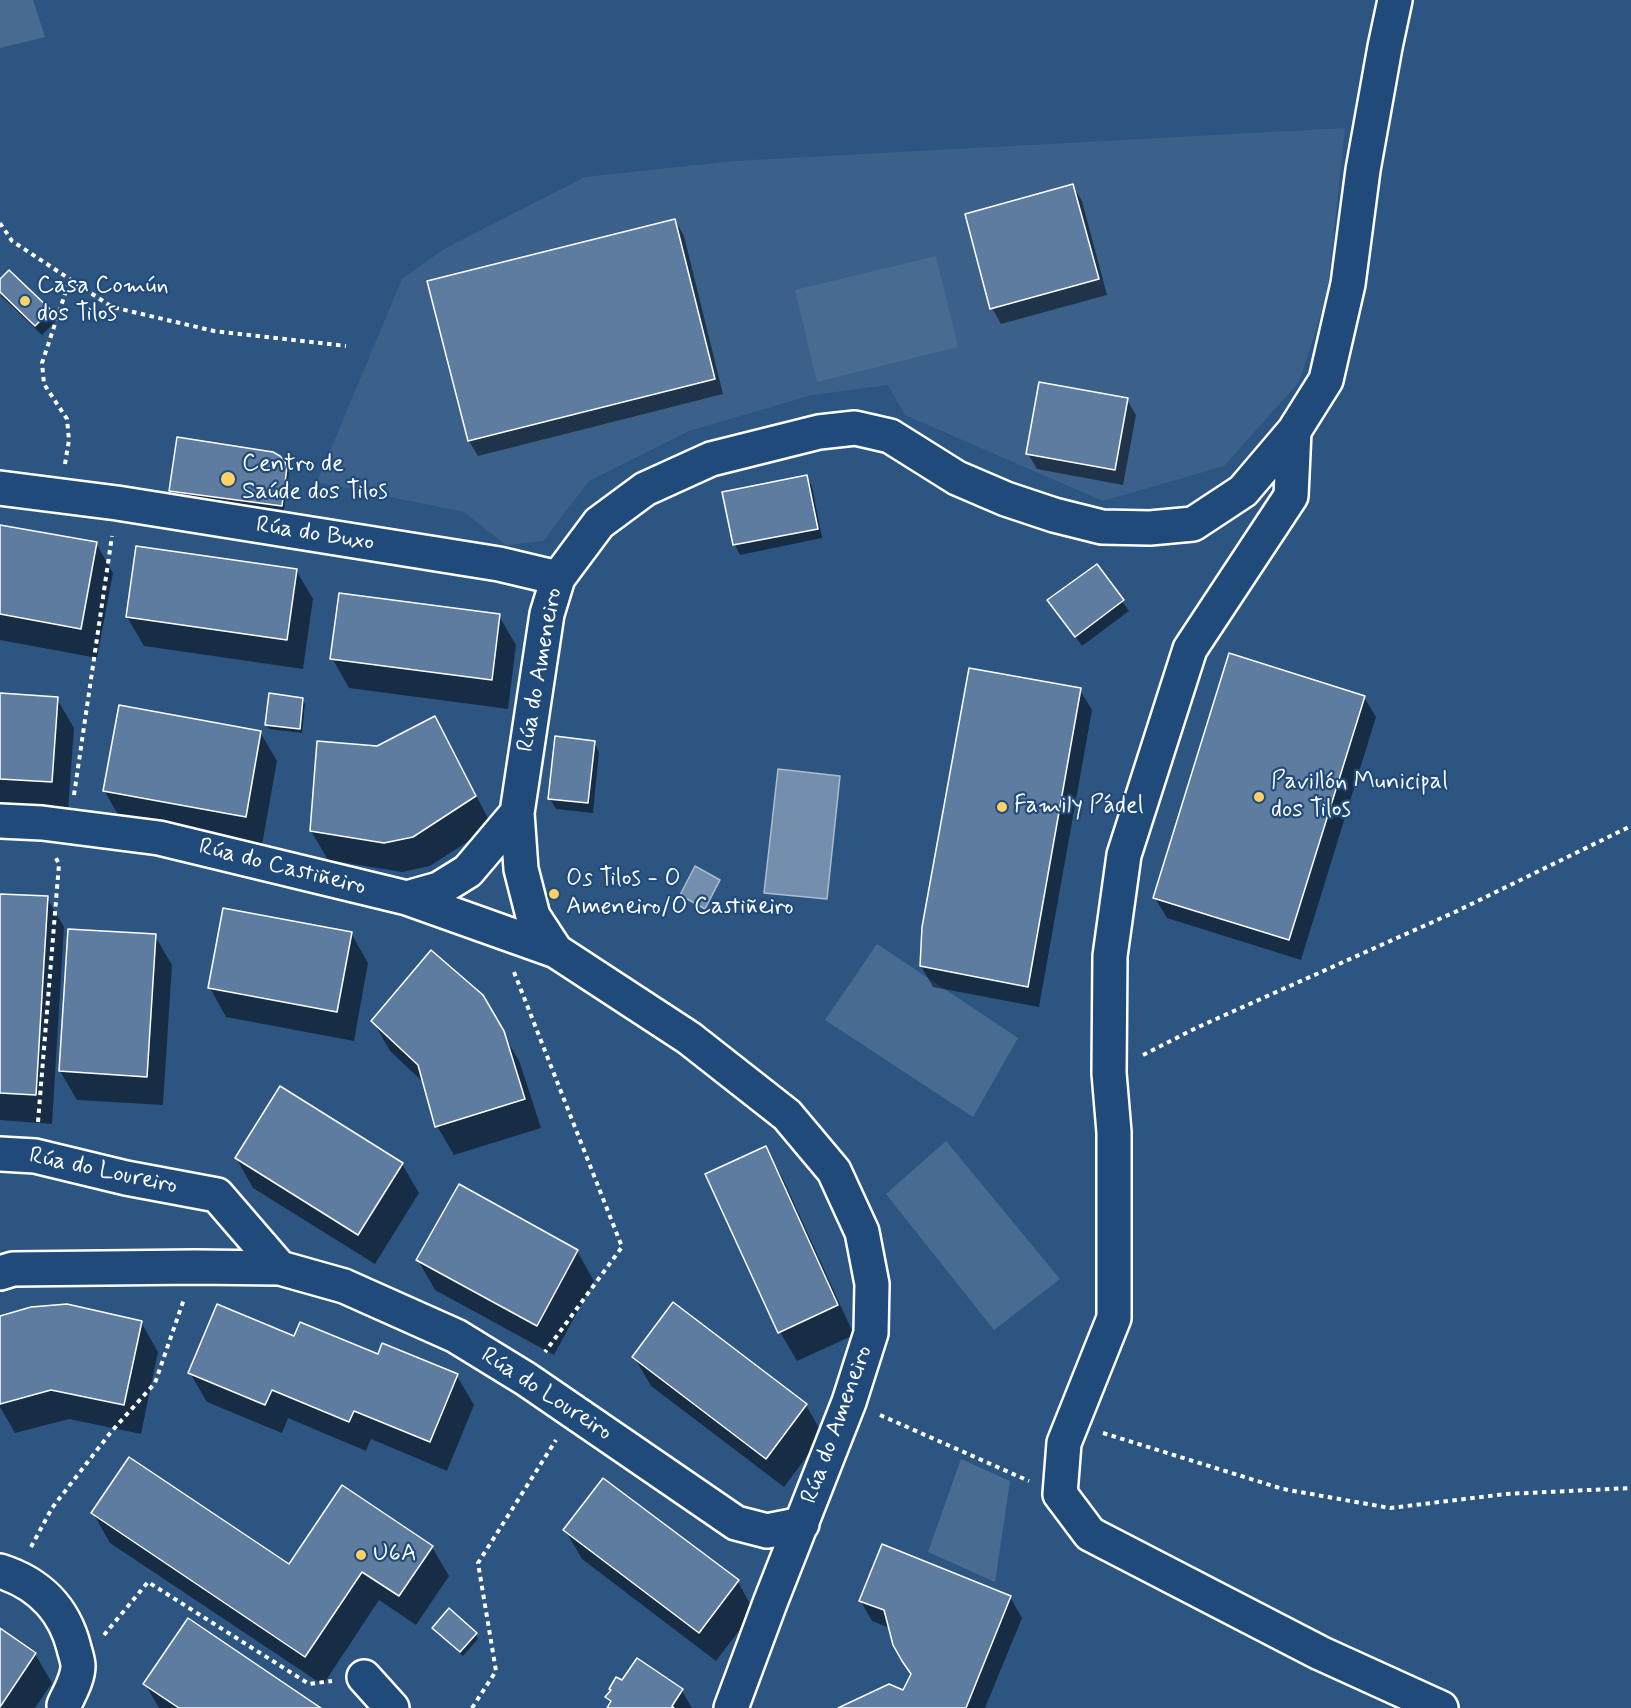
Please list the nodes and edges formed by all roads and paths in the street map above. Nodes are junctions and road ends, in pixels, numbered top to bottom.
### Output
1 (1395, 0) edge
2 (0, 223) edge
3 (70, 279) junction
4 (346, 346) dead end
5 (1294, 431) junction
6 (69, 440) dead end
7 (0, 488) edge
8 (117, 503) junction
9 (558, 578) junction
10 (517, 813) junction
11 (0, 821) edge
12 (42, 823) junction
13 (1631, 826) edge
14 (407, 898) junction
15 (556, 951) junction
16 (526, 1002) dead end
17 (1109, 1073) junction
18 (0, 1154) edge
19 (35, 1156) junction
20 (195, 1267) junction
21 (280, 1268) junction
22 (0, 1273) edge
23 (544, 1354) dead end
24 (872, 1411) dead end
25 (1072, 1424) junction
26 (561, 1432) dead end
27 (1033, 1482) dead end
28 (1631, 1488) edge
29 (802, 1524) junction
30 (7, 1574) edge
31 (78, 1666) junction
32 (364, 1677) joint
33 (69, 1707) edge
34 (392, 1708) edge
35 (472, 1708) edge
36 (732, 1708) edge
37 (1441, 1708) edge

1 - 5 street, Rúa do Ameneiro
2 - 3 path
3 - 4 path
3 - 6 path
5 - 9 street, Rúa do Ameneiro
5 - 17 street
7 - 8 street, Rúa do Buxo
8 - 9 street, Rúa do Buxo
8 - 12 path
9 - 10 street, Rúa do Ameneiro
10 - 14 street
10 - 15 street, Rúa do Ameneiro
11 - 12 street, Rúa do Castiñeiro
12 - 14 street, Rúa do Castiñeiro
12 - 19 path
13 - 17 path
14 - 15 street, Rúa do Castiñeiro
15 - 29 street, Rúa do Ameneiro
16 - 23 path
17 - 25 street
18 - 19 street, Rúa do Loureiro
19 - 21 street, Rúa do Loureiro
20 - 21 street, Rúa do Loureiro
20 - 22 street, Rúa do Loureiro
20 - 30 path
21 - 29 street, Rúa do Loureiro
24 - 27 path
25 - 28 path
25 - 37 street
26 - 35 path
29 - 36 street, Rúa do Ameneiro
30 - 31 street
31 - 32 path
31 - 33 street
32 - 34 street

